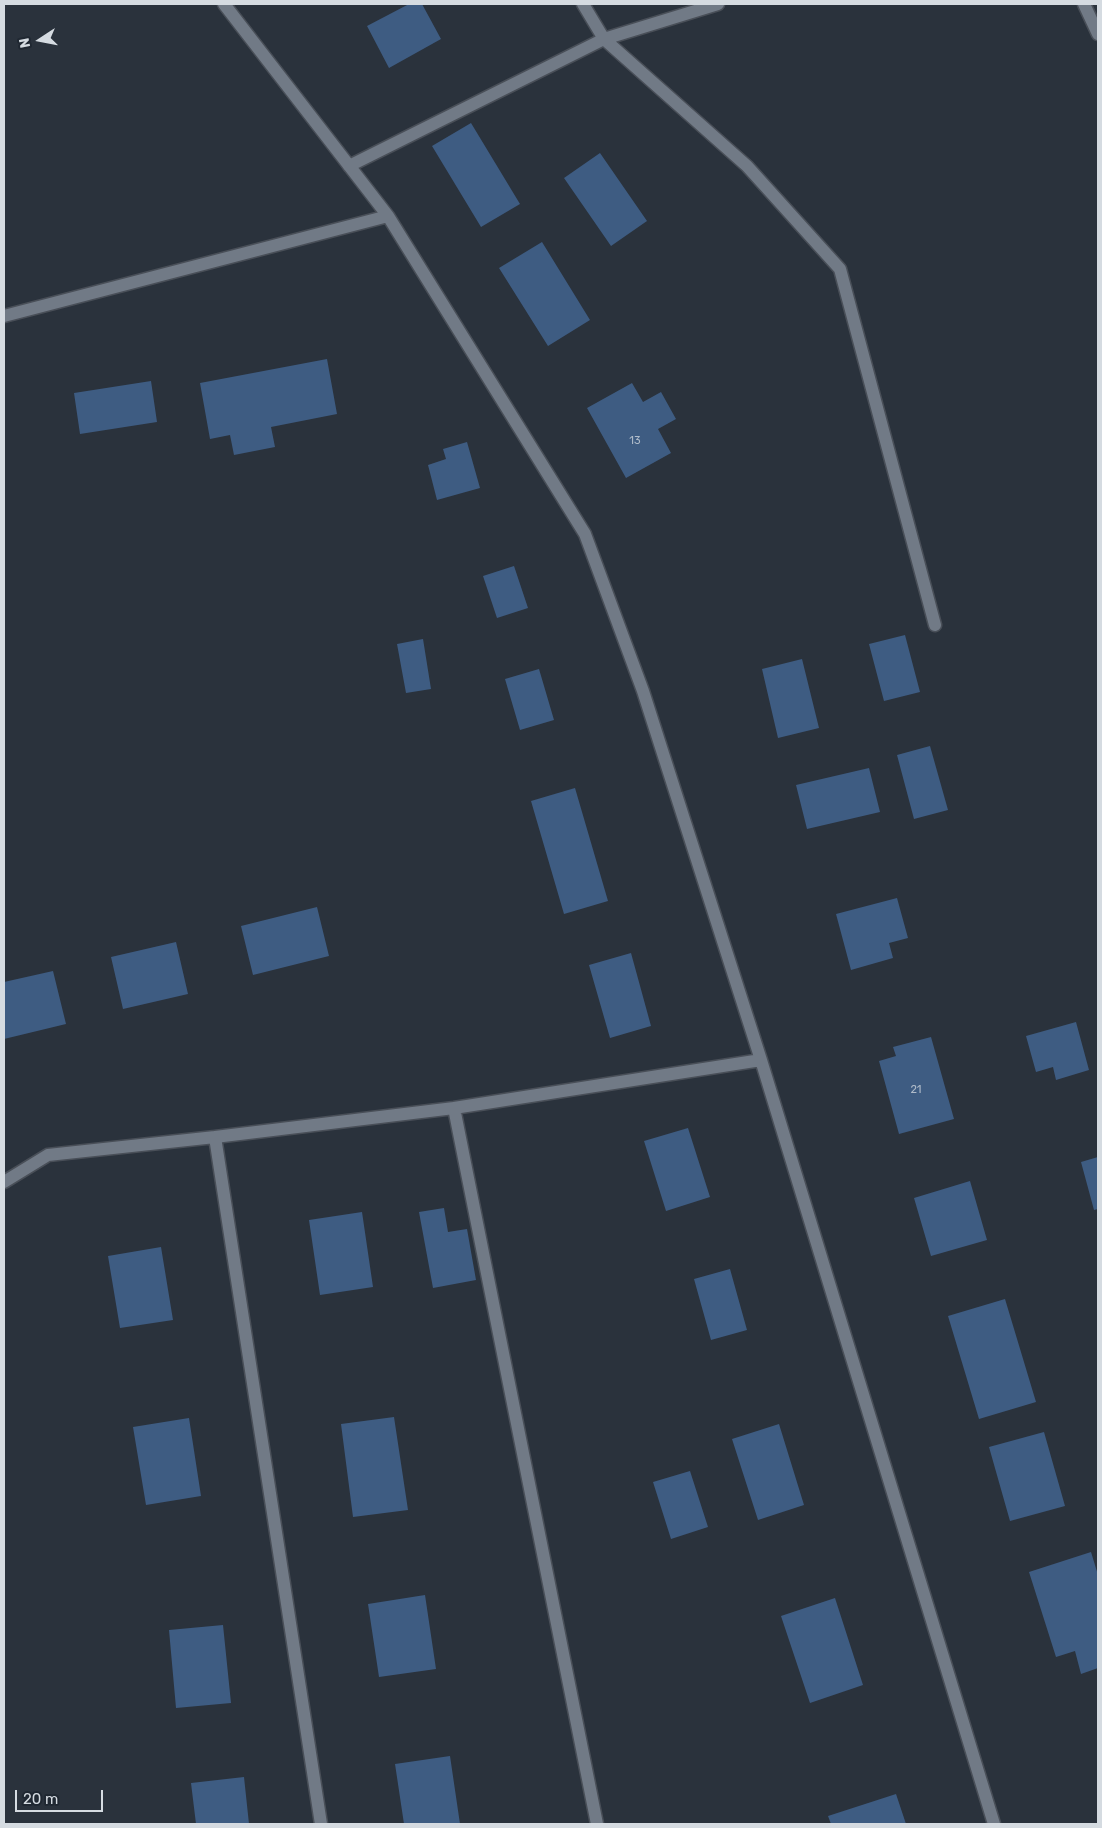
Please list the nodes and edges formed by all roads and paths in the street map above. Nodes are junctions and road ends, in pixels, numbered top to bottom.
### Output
1 (224, 4) edge
2 (583, 4) edge
3 (718, 4) edge
4 (1084, 4) edge
5 (1098, 34) edge
6 (604, 40) junction
7 (349, 166) junction
8 (388, 216) junction
9 (4, 316) edge
10 (935, 625) dead end
11 (762, 1060) junction
12 (454, 1108) junction
13 (215, 1137) junction
14 (4, 1182) edge
15 (321, 1824) edge
16 (597, 1824) edge
17 (994, 1824) edge

1 - 7 street
2 - 6 street
3 - 6 street
4 - 5 street
6 - 7 street
6 - 10 street
7 - 8 street
8 - 9 street
8 - 11 street
11 - 12 street
11 - 17 street
12 - 13 street
12 - 16 street
13 - 14 street
13 - 15 street

